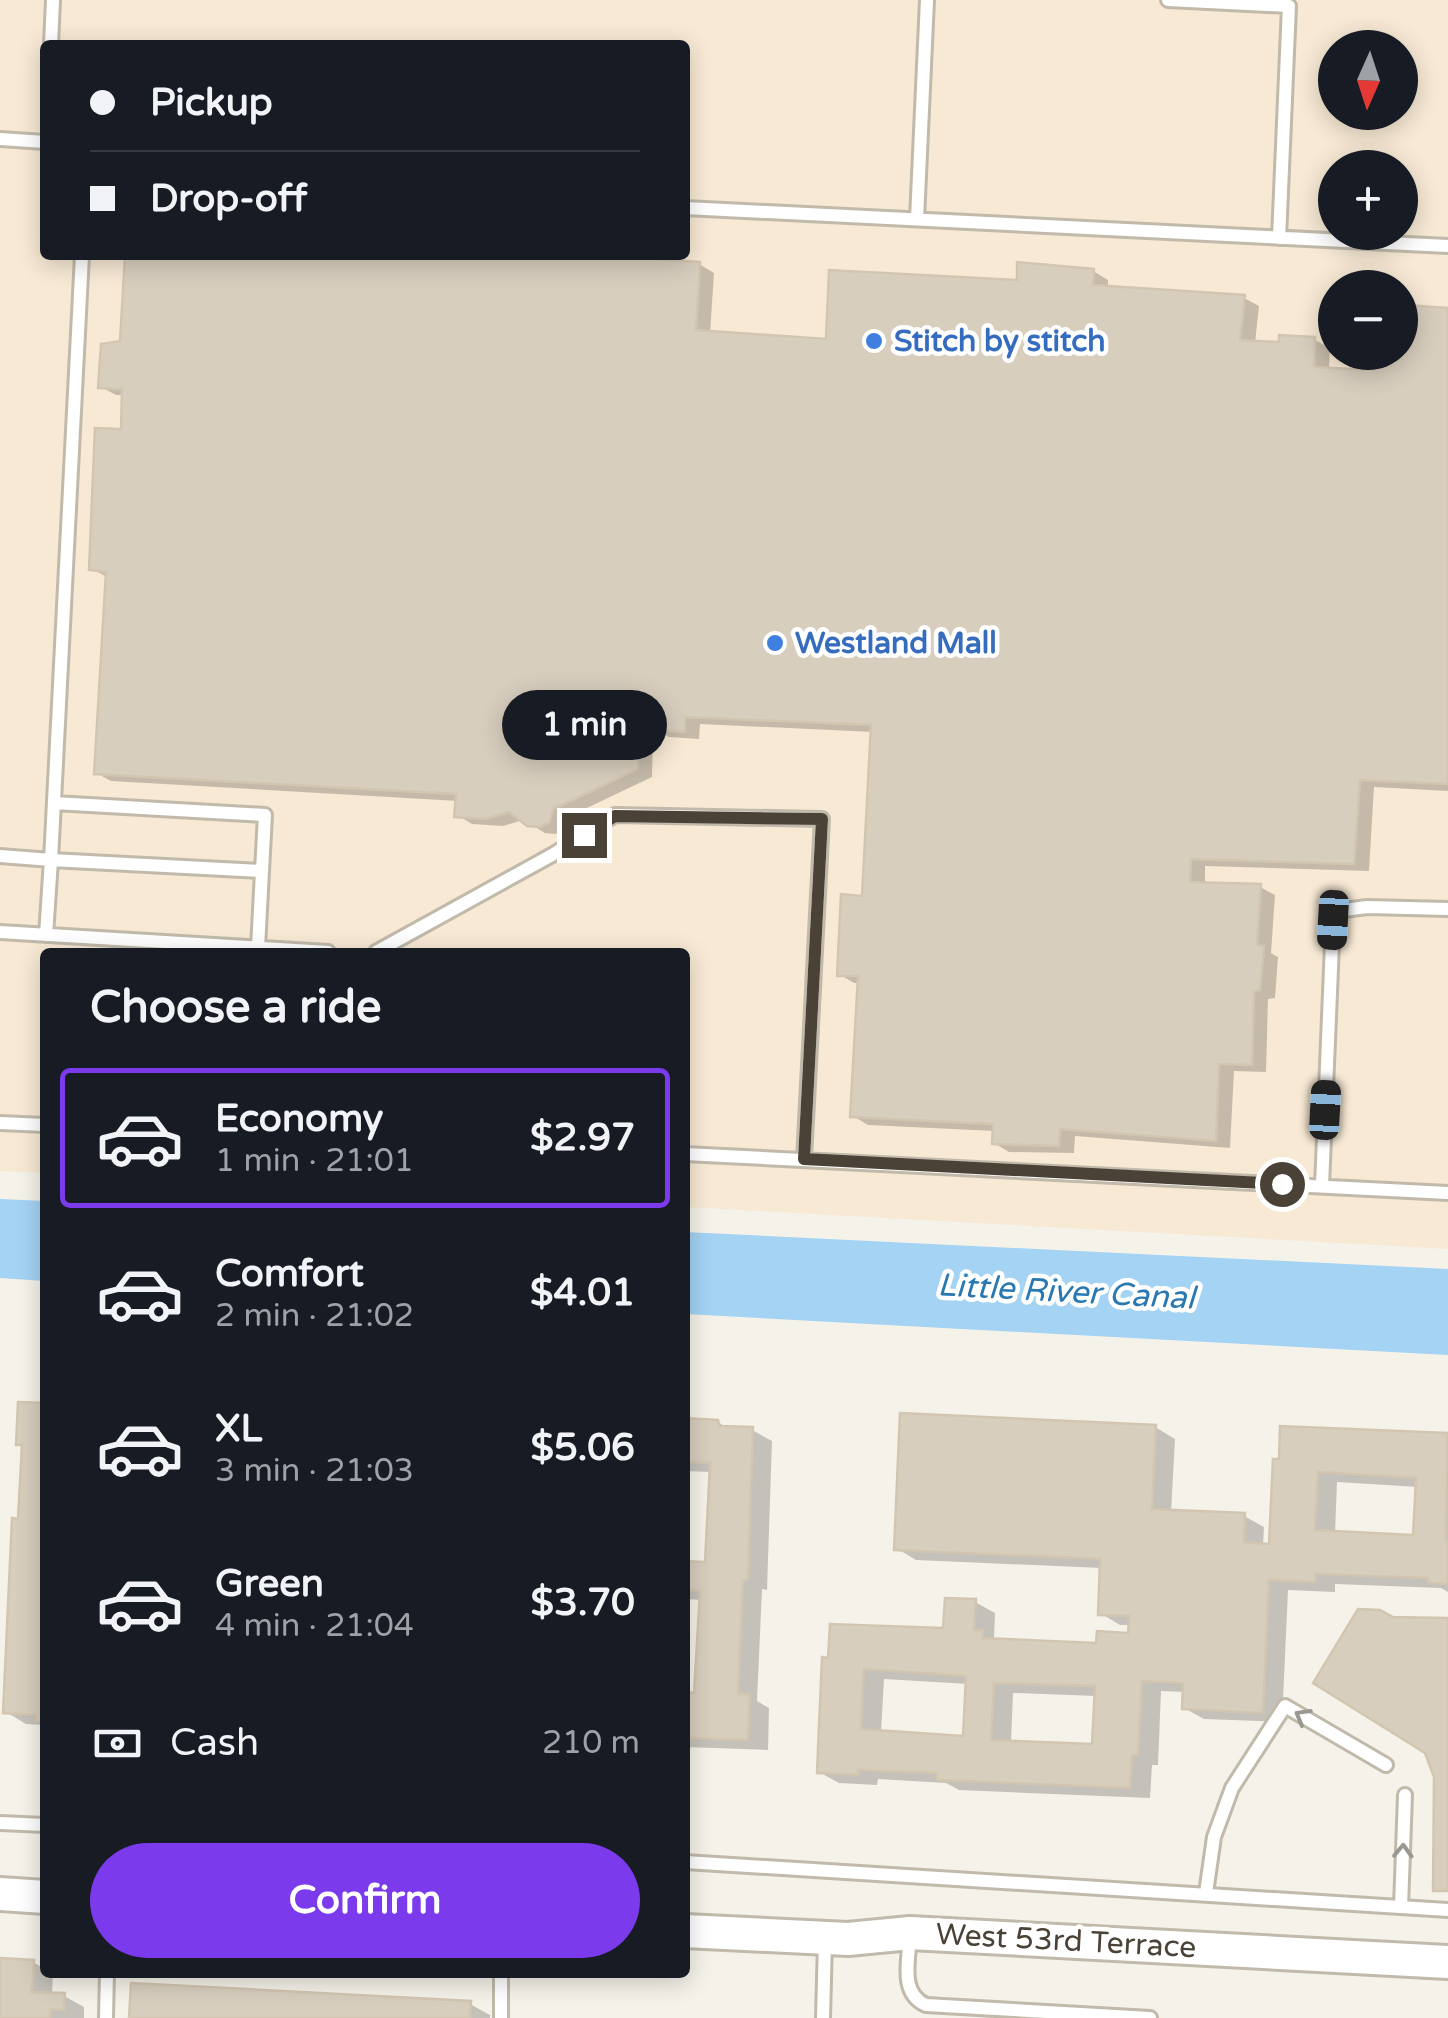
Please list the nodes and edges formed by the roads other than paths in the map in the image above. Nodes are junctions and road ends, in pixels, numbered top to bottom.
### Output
1 (53, 0) edge
2 (926, 0) edge
3 (1168, 0) edge
4 (1290, 3) edge
5 (52, 40) edge
6 (0, 139) edge
7 (40, 142) edge
8 (690, 208) edge
9 (916, 220) junction
10 (1279, 238) junction
11 (1448, 246) edge
12 (82, 260) edge
13 (54, 804) junction
14 (0, 856) edge
15 (51, 860) junction
16 (262, 870) junction
17 (1448, 909) edge
18 (0, 932) edge
19 (46, 934) junction
20 (258, 948) joint
21 (383, 948) edge
22 (0, 1122) edge
23 (40, 1125) edge
24 (690, 1154) edge
25 (804, 1159) junction
26 (1322, 1186) junction
27 (1448, 1192) edge
28 (1386, 1765) dead end
29 (1405, 1795) dead end
30 (0, 1823) edge
31 (40, 1825) edge
32 (690, 1862) edge
33 (0, 1894) edge
34 (1206, 1894) junction
35 (40, 1896) edge
36 (1402, 1907) junction
37 (1448, 1910) edge
38 (690, 1930) edge
39 (910, 1932) junction
40 (826, 1938) junction
41 (1448, 1962) edge
42 (107, 1978) edge
43 (502, 1978) edge
44 (106, 2018) edge
45 (501, 2018) edge
46 (822, 2018) edge
47 (1150, 2018) edge

1 - 5 lane
2 - 9 lane
3 - 4 lane
4 - 10 lane
6 - 7 lane
8 - 9 lane
9 - 10 lane
10 - 11 lane
12 - 13 lane
13 - 15 lane
13 - 16 lane
14 - 15 lane
15 - 16 lane
15 - 19 lane
16 - 20 lane
17 - 26 lane
18 - 19 lane
19 - 20 lane
21 - 25 lane
22 - 23 lane
24 - 25 lane
25 - 26 lane
26 - 27 lane
28 -> 34 lane
36 -> 29 lane
30 - 31 lane
32 - 34 lane
33 - 35 street
34 - 36 lane
36 - 37 lane
38 - 40 street, West 53rd Terrace
39 - 40 street, West 53rd Terrace
39 - 41 street, West 53rd Terrace
39 - 47 lane
40 - 46 lane
42 - 44 lane
43 - 45 lane

